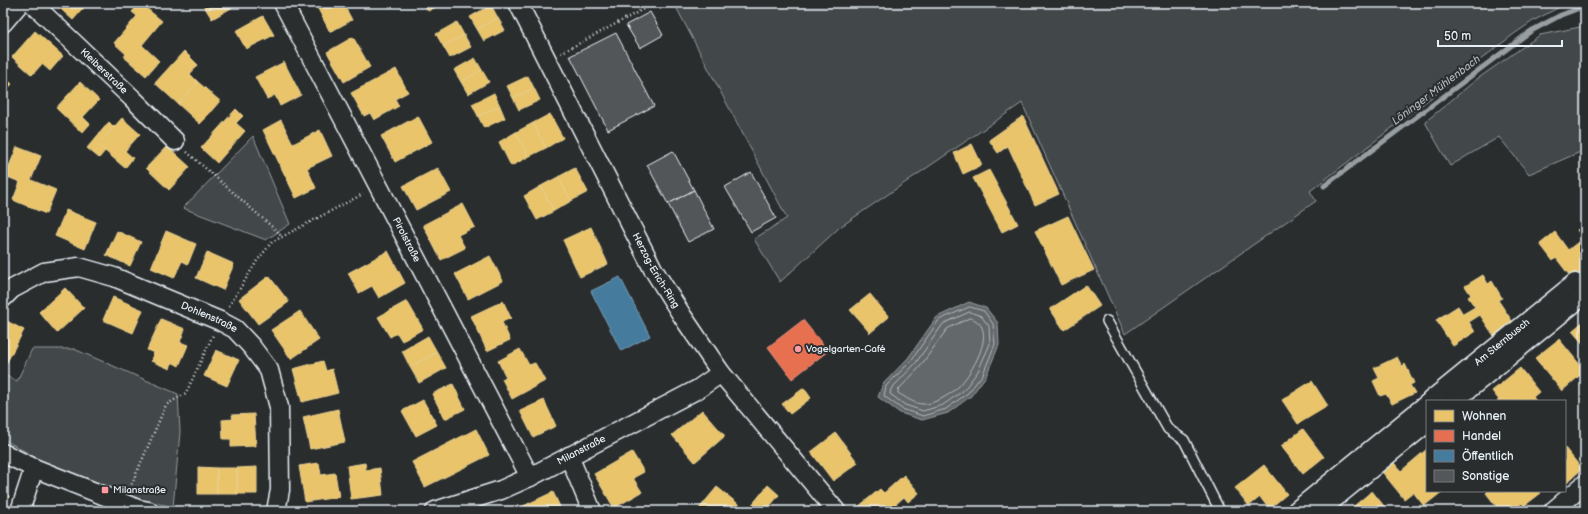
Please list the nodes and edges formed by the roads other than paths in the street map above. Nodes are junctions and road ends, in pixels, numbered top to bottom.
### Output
1 (20, 3) edge
2 (32, 3) edge
3 (283, 3) edge
4 (518, 3) edge
5 (3, 23) edge
6 (175, 141) road end
7 (1580, 289) edge
8 (3, 298) edge
9 (1107, 321) dead end
10 (721, 373) junction
11 (1431, 400) edge
12 (1455, 400) edge
13 (1426, 405) edge
14 (1426, 424) edge
15 (1399, 437) junction
16 (3, 453) edge
17 (569, 456) junction
18 (34, 468) junction
19 (530, 477) junction
20 (1585, 484) edge
21 (20, 511) edge
22 (149, 511) edge
23 (276, 511) edge
24 (435, 511) edge
25 (592, 511) edge
26 (836, 511) edge
27 (1220, 511) edge
28 (1296, 511) edge
29 (1320, 511) edge
30 (1552, 511) edge

1 - 5 street
2 - 6 street, Kleiberstraße
3 - 19 street, Pirolstraße
4 - 10 street, Herzog-Erich-Ring
7 - 11 street, Am Sternbusch
7 - 12 street, Am Sternbusch
8 - 23 street, Dohlenstraße
9 - 27 lane
10 - 17 street, Milanstraße
10 - 26 street, Herzog-Erich-Ring
13 - 15 street
14 - 15 street
15 - 28 street
15 - 29 street
16 - 18 street
17 - 19 street, Milanstraße
17 - 25 street
18 - 21 street
18 - 22 street
19 - 24 street, Milanstraße
20 - 30 street

